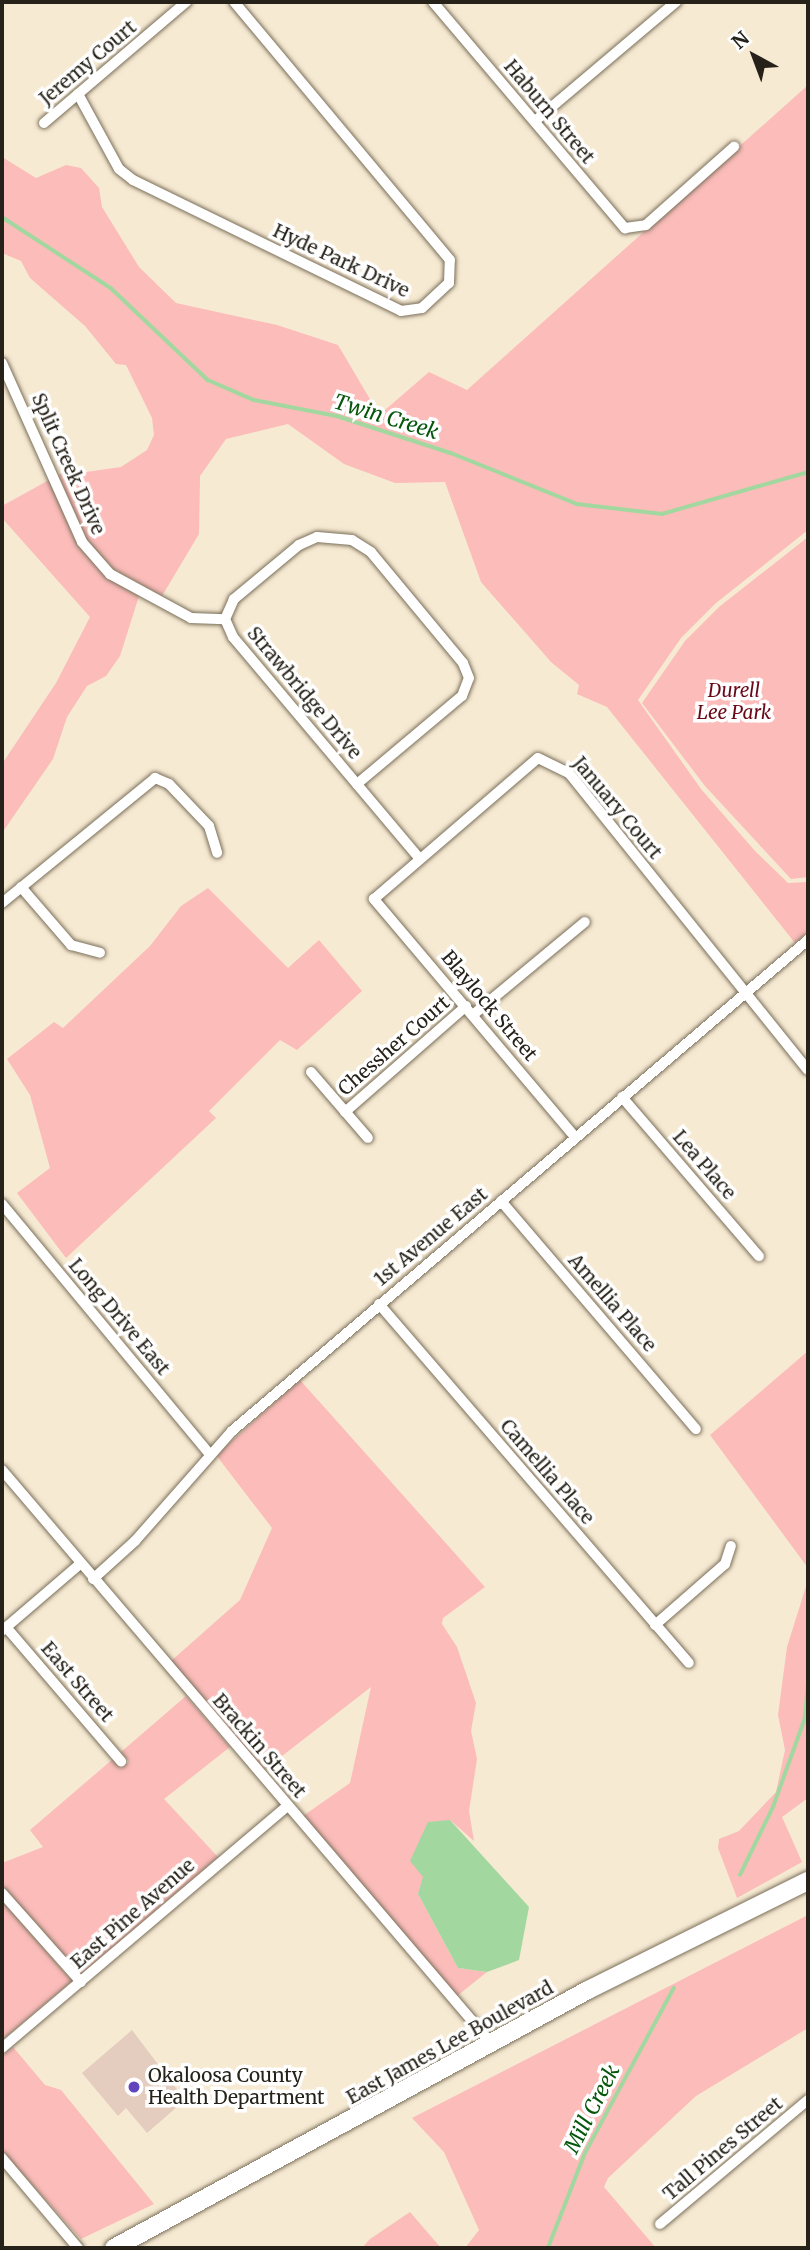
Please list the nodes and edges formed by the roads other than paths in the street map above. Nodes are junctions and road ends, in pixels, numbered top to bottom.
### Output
1 (186, 2) edge
2 (234, 2) edge
3 (433, 2) edge
4 (676, 2) edge
5 (78, 94) junction
6 (535, 121) junction
7 (44, 123) dead end
8 (734, 147) dead end
9 (2, 363) edge
10 (225, 619) junction
11 (357, 784) junction
12 (217, 853) dead end
13 (418, 857) junction
14 (21, 887) junction
15 (374, 898) joint
16 (2, 903) edge
17 (585, 922) dead end
18 (808, 940) edge
19 (100, 953) dead end
20 (744, 995) junction
21 (470, 1010) junction
22 (808, 1070) edge
23 (311, 1072) dead end
24 (622, 1097) junction
25 (345, 1112) junction
26 (575, 1137) junction
27 (368, 1138) dead end
28 (501, 1201) junction
29 (2, 1204) edge
30 (759, 1256) dead end
31 (379, 1304) junction
32 (696, 1429) dead end
33 (209, 1453) junction
34 (2, 1470) edge
35 (731, 1546) dead end
36 (80, 1564) junction
37 (93, 1579) junction
38 (655, 1625) junction
39 (4, 1629) edge
40 (689, 1663) dead end
41 (121, 1760) dead end
42 (287, 1806) junction
43 (808, 1881) edge
44 (2, 1893) edge
45 (81, 1982) junction
46 (491, 2043) junction
47 (2, 2048) edge
48 (808, 2100) edge
49 (2, 2158) edge
50 (660, 2224) dead end
51 (78, 2248) edge
52 (114, 2248) edge

1 - 5 street, Jeremy Court
2 - 5 street, Hyde Park Drive
3 - 6 street, Haburn Street
4 - 6 street
5 - 7 street, Jeremy Court
6 - 8 street, Haburn Street
9 - 10 street, Split Creek Drive
10 - 11 street, Strawbridge Drive
10 - 11 street, Strawbridge Drive
11 - 13 street, Strawbridge Drive
12 - 14 street
13 - 15 street, January Court
13 - 20 street, January Court
14 - 16 street
14 - 19 street
15 - 21 street, Blaylock Street
17 - 21 street, Chessher Court
18 - 20 street, 1st Avenue East
20 - 22 street
20 - 24 street, 1st Avenue East
21 - 25 street, Chessher Court
21 - 26 street, Blaylock Street
23 - 25 street, Chessher Court
24 - 26 street, 1st Avenue East
24 - 30 street, Lea Place
25 - 27 street, Chessher Court
26 - 28 street, 1st Avenue East
28 - 31 street, 1st Avenue East
28 - 32 street, Amellia Place
29 - 33 street, Long Drive East
31 - 33 street, 1st Avenue East
31 - 38 street, Camellia Place
33 - 37 street, 1st Avenue East
34 - 36 street, Brackin Street
35 - 38 street
36 - 37 street, Brackin Street
36 - 39 street
37 - 42 street, Brackin Street
38 - 40 street, Camellia Place
39 - 41 street, East Street
42 - 45 street, East Pine Avenue
42 - 46 street, Brackin Street
43 - 46 main road, East James Lee Boulevard
44 - 45 street
45 - 47 street, East Pine Avenue
46 - 52 main road, East James Lee Boulevard
48 - 50 street, Tall Pines Street
49 - 51 street

